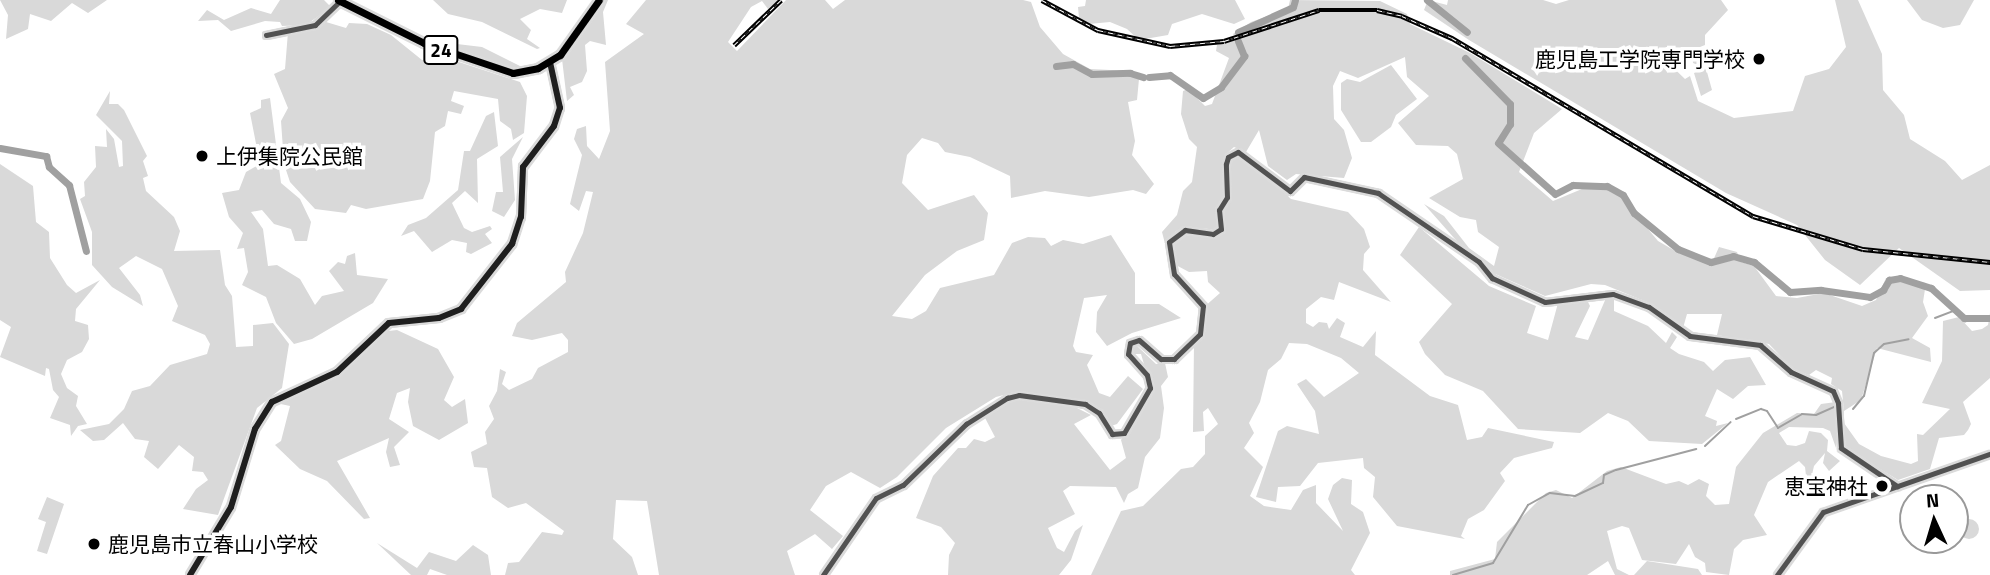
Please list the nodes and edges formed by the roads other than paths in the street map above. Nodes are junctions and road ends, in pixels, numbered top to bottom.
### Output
1 (598, 0) edge
2 (339, 1) edge
3 (266, 34) dead end
4 (550, 62) junction
5 (1990, 454) edge
6 (1897, 486) junction
7 (190, 575) edge
8 (822, 575) edge
9 (1777, 575) edge

1 - 4 main road
2 - 3 street
2 - 4 main road, 24
4 - 7 main road
5 - 6 street
6 - 8 street
6 - 9 street

